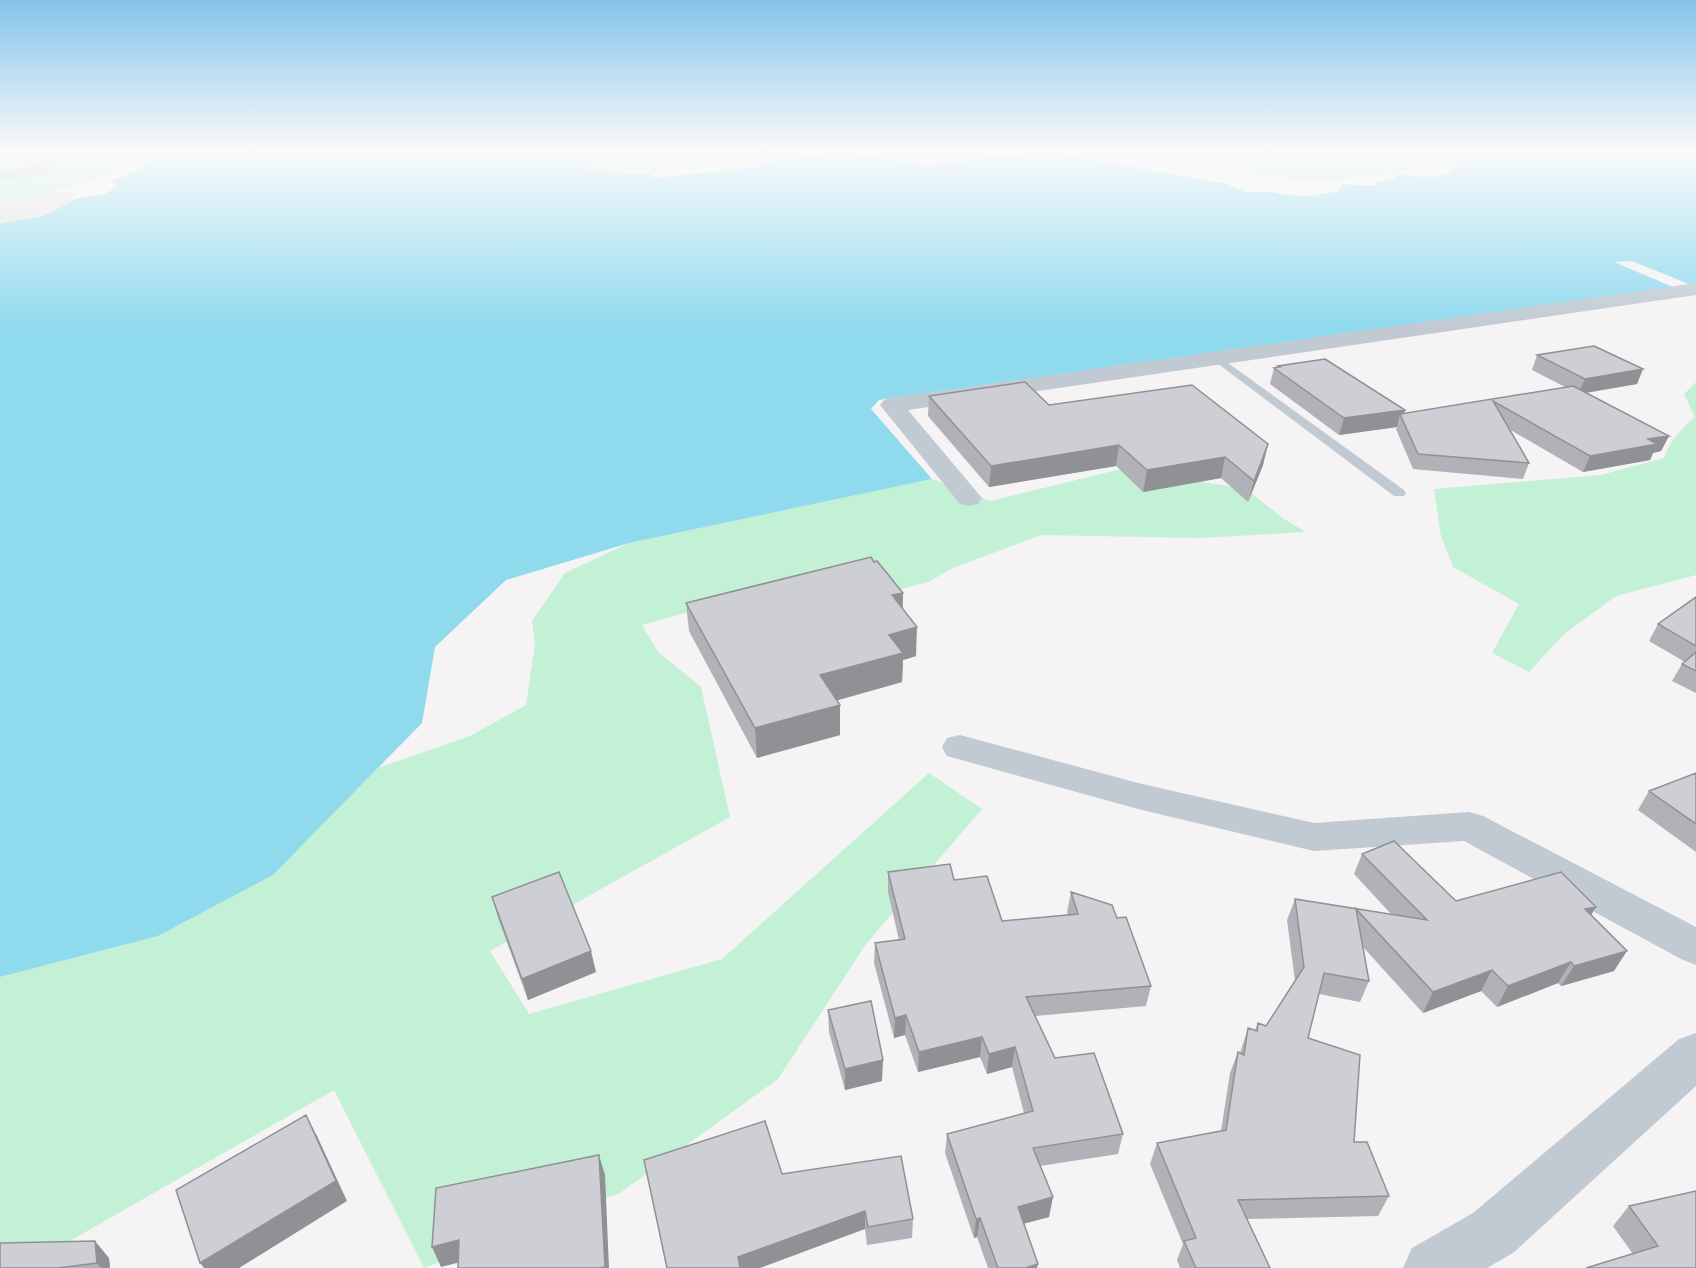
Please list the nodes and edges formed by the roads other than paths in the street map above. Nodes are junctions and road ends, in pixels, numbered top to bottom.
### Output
1 (1696, 289) edge
2 (1218, 358) junction
3 (1399, 493) dead end
4 (969, 498) dead end
5 (960, 747) dead end
6 (1696, 947) edge
7 (1696, 1054) edge
8 (1432, 1268) edge

1 - 2 street
2 - 3 lane
2 - 4 street
5 - 6 street
7 - 8 street

